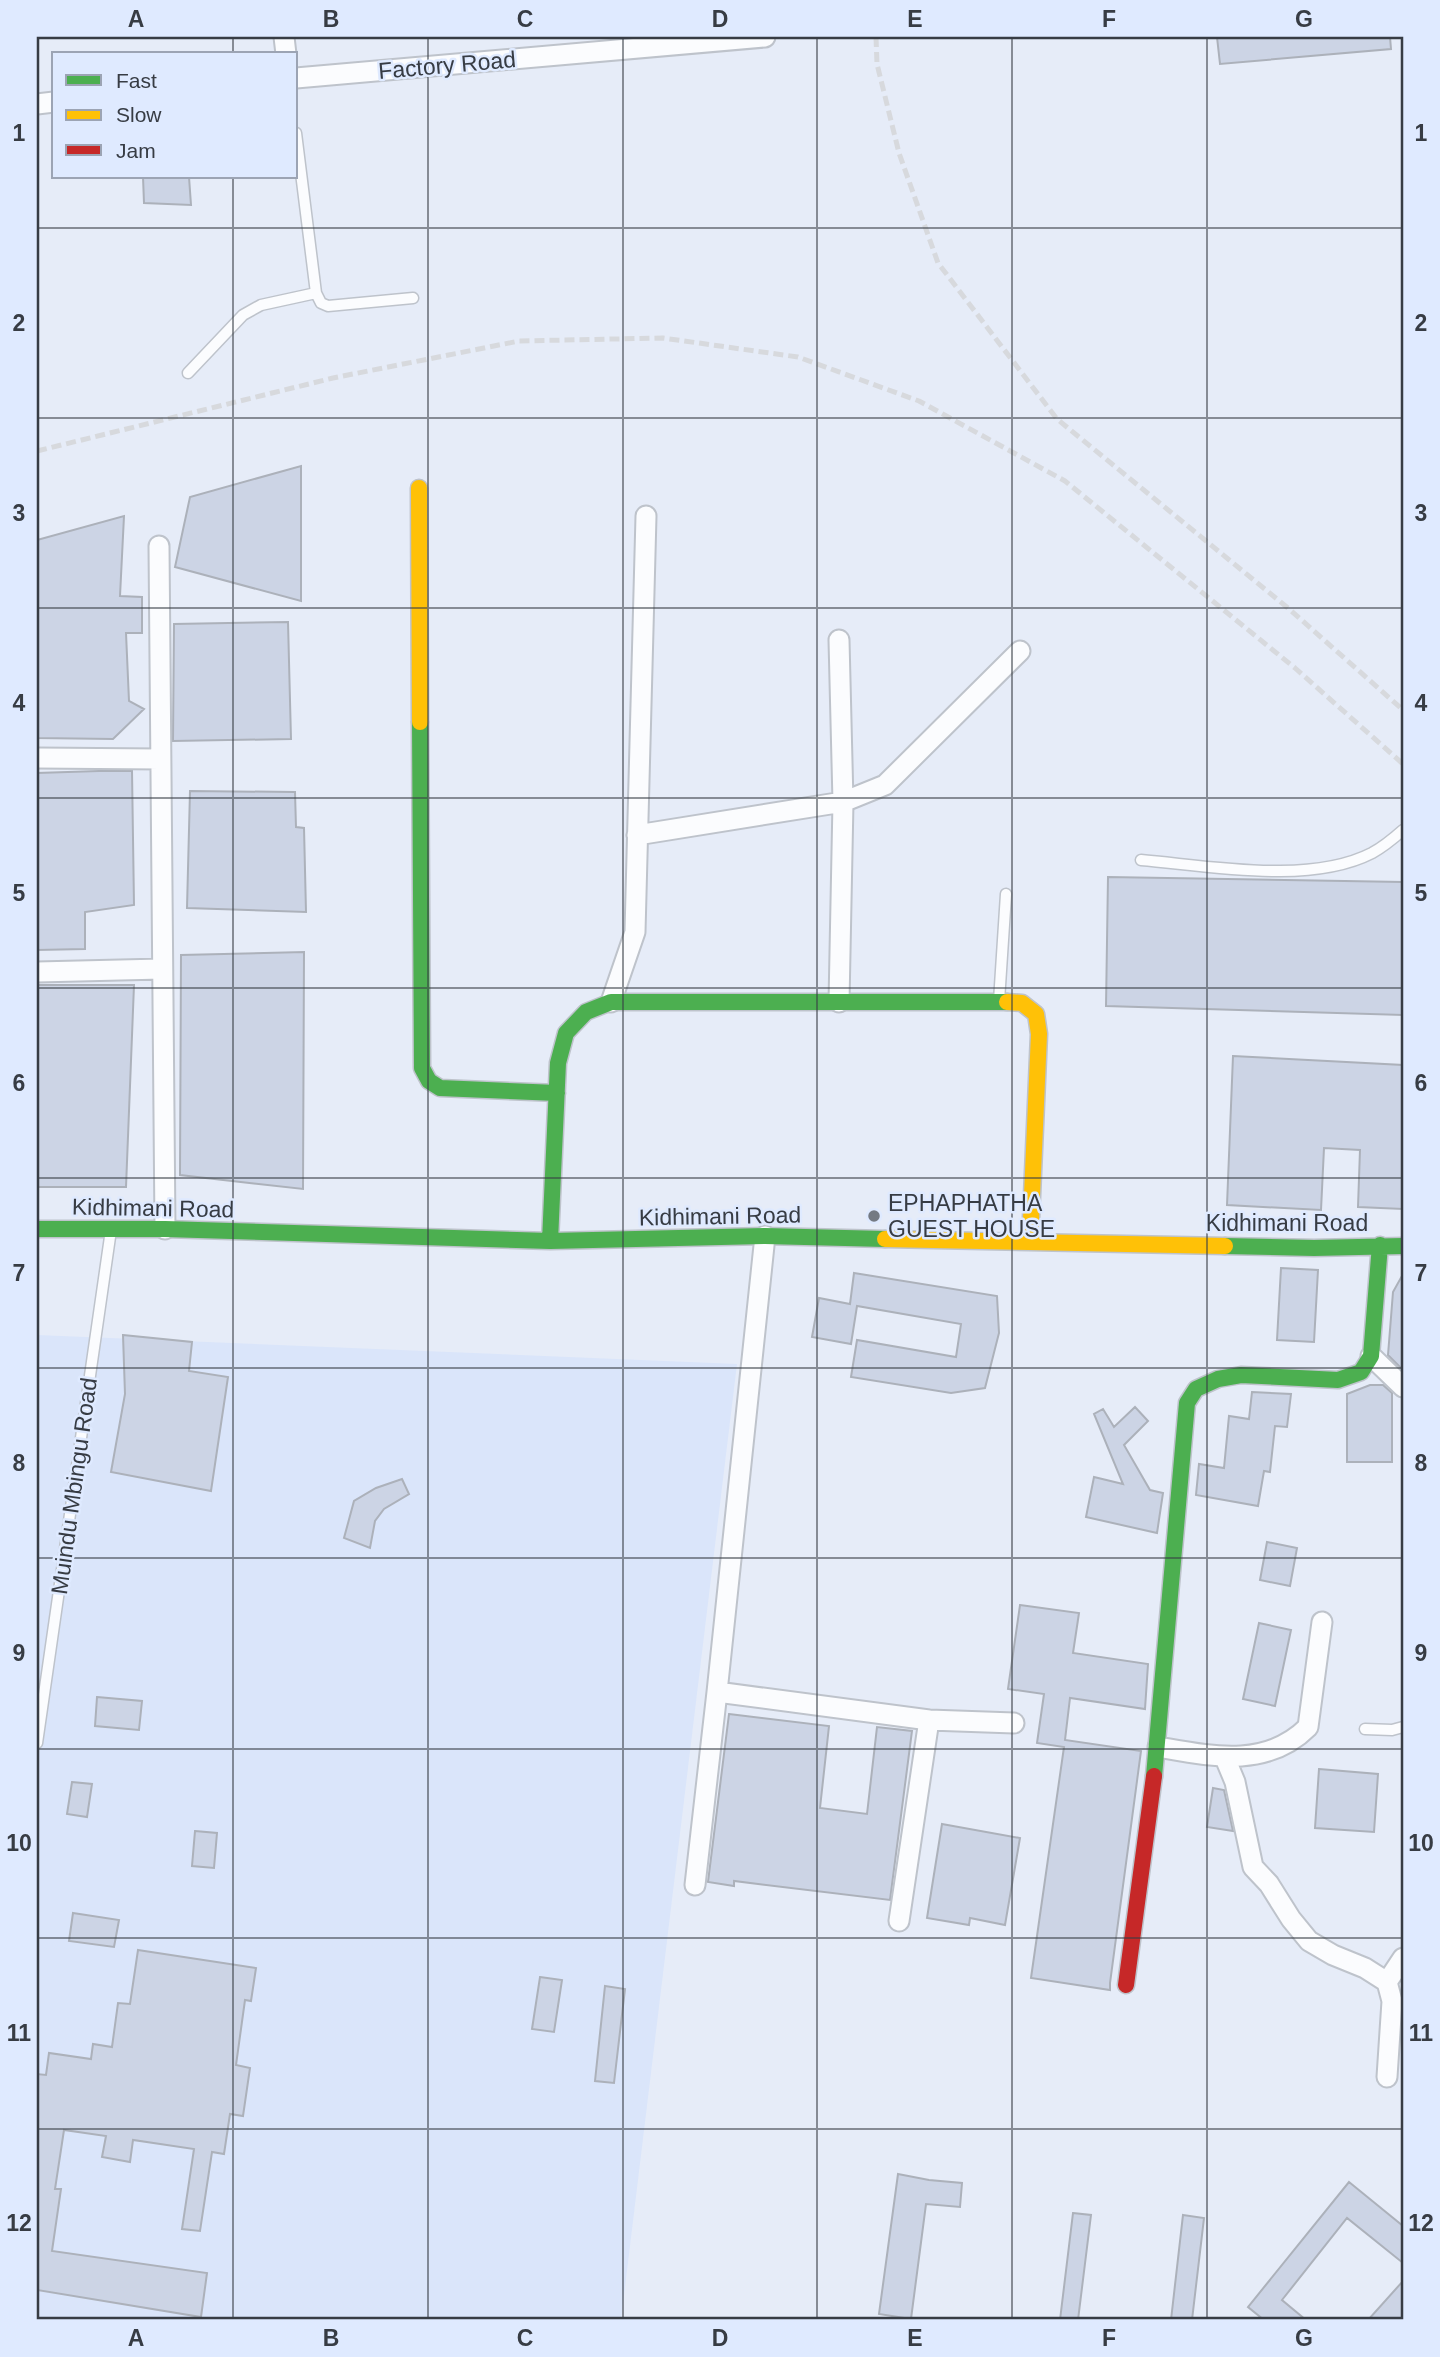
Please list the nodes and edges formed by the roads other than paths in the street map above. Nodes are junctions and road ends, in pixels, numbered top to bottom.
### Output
1 (765, 37) edge
2 (298, 78) edge
3 (298, 149) edge
4 (316, 293) junction
5 (413, 298) dead end
6 (188, 373) dead end
7 (419, 488) dead end
8 (646, 516) dead end
9 (159, 546) dead end
10 (839, 640) dead end
11 (1020, 651) dead end
12 (37, 758) edge
13 (160, 759) junction
14 (843, 803) junction
15 (1403, 830) edge
16 (637, 835) junction
17 (1141, 860) dead end
18 (1006, 894) dead end
19 (162, 969) junction
20 (37, 972) edge
21 (611, 1002) junction
22 (839, 1002) junction
23 (999, 1002) junction
24 (557, 1093) junction
25 (111, 1229) junction
26 (164, 1229) junction
27 (37, 1230) edge
28 (765, 1236) junction
29 (550, 1241) junction
30 (1030, 1242) junction
31 (1380, 1245) junction
32 (1403, 1246) edge
33 (1371, 1356) junction
34 (1403, 1387) edge
35 (1322, 1622) dead end
36 (718, 1692) junction
37 (929, 1720) junction
38 (1014, 1723) dead end
39 (1403, 1727) edge
40 (1366, 1729) dead end
41 (37, 1743) edge
42 (1158, 1747) junction
43 (1225, 1758) junction
44 (695, 1885) dead end
45 (899, 1921) dead end
46 (1403, 1958) edge
47 (1387, 1982) junction
48 (1126, 1985) dead end
49 (1388, 2077) dead end

1 - 2 street, Factory Road
3 - 4 lane
4 - 5 lane
4 - 6 lane
7 - 24 street
8 - 16 street
9 - 13 street
10 - 14 street
11 - 14 street
12 - 13 street
13 - 19 street
14 - 16 street
14 - 22 street
15 - 17 lane
16 - 21 street
18 - 23 lane
19 - 20 street
19 - 26 street
21 - 22 street
21 - 24 street
22 - 23 street
23 - 30 street
24 - 29 street
25 - 26 street, Kidhimani Road
25 - 27 street, Kidhimani Road
25 - 41 lane, Muindu Mbingu Road
26 - 29 street, Kidhimani Road
28 - 29 street, Kidhimani Road
28 - 30 street, Kidhimani Road
28 - 36 street
30 - 31 street, Kidhimani Road
31 - 32 street, Kidhimani Road
31 - 33 street
33 - 34 street
33 - 42 street
35 - 43 street
36 - 37 street
36 - 44 street
37 - 38 street
37 - 45 street
39 - 40 lane
42 - 43 street
42 - 48 street
43 - 47 street
46 - 47 street
47 - 49 street

